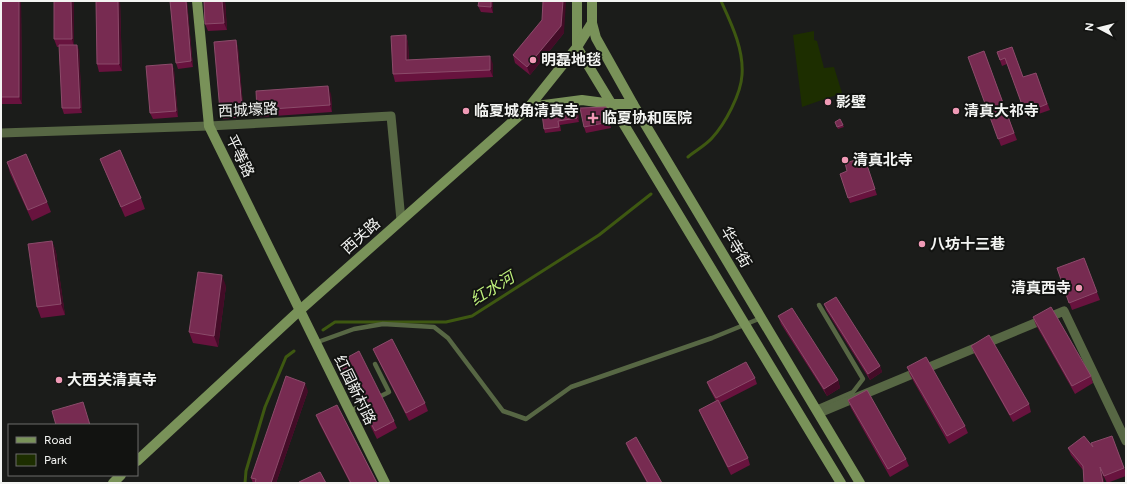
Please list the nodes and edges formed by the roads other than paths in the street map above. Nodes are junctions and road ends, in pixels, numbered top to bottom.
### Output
1 (197, 1) edge
2 (577, 1) edge
3 (592, 1) edge
4 (592, 22) junction
5 (577, 47) junction
6 (612, 104) junction
7 (633, 104) junction
8 (529, 106) junction
9 (209, 126) junction
10 (1, 133) edge
11 (401, 220) junction
12 (819, 305) dead end
13 (299, 311) junction
14 (761, 318) junction
15 (315, 343) junction
16 (374, 364) edge
17 (381, 396) edge
18 (361, 406) edge
19 (818, 410) junction
20 (349, 411) junction
21 (1126, 441) edge
22 (138, 460) edge
23 (384, 483) edge
24 (841, 483) edge
25 (860, 483) edge

1 - 9 main road, 平等路
2 - 5 main road
3 - 4 main road
4 - 5 main road, 西关路
4 - 7 main road, 华寺街
5 - 6 main road
5 - 8 main road, 西关路
6 - 7 main road
6 - 8 main road
6 - 24 main road
7 - 14 main road, 华寺街
8 - 11 main road, 西关路
9 - 10 street, 西城壕路
9 - 11 street, 西城壕路
9 - 13 main road, 平等路
11 - 13 main road, 西关路
12 - 19 lane
13 - 15 main road, 红园新村路
13 - 22 main road, 西关路
14 - 15 lane
14 - 19 main road, 华寺街
15 - 20 main road, 红园新村路
16 - 17 lane
18 - 20 lane
19 - 21 street
19 - 25 main road, 华寺街
20 - 23 main road, 红园新村路

